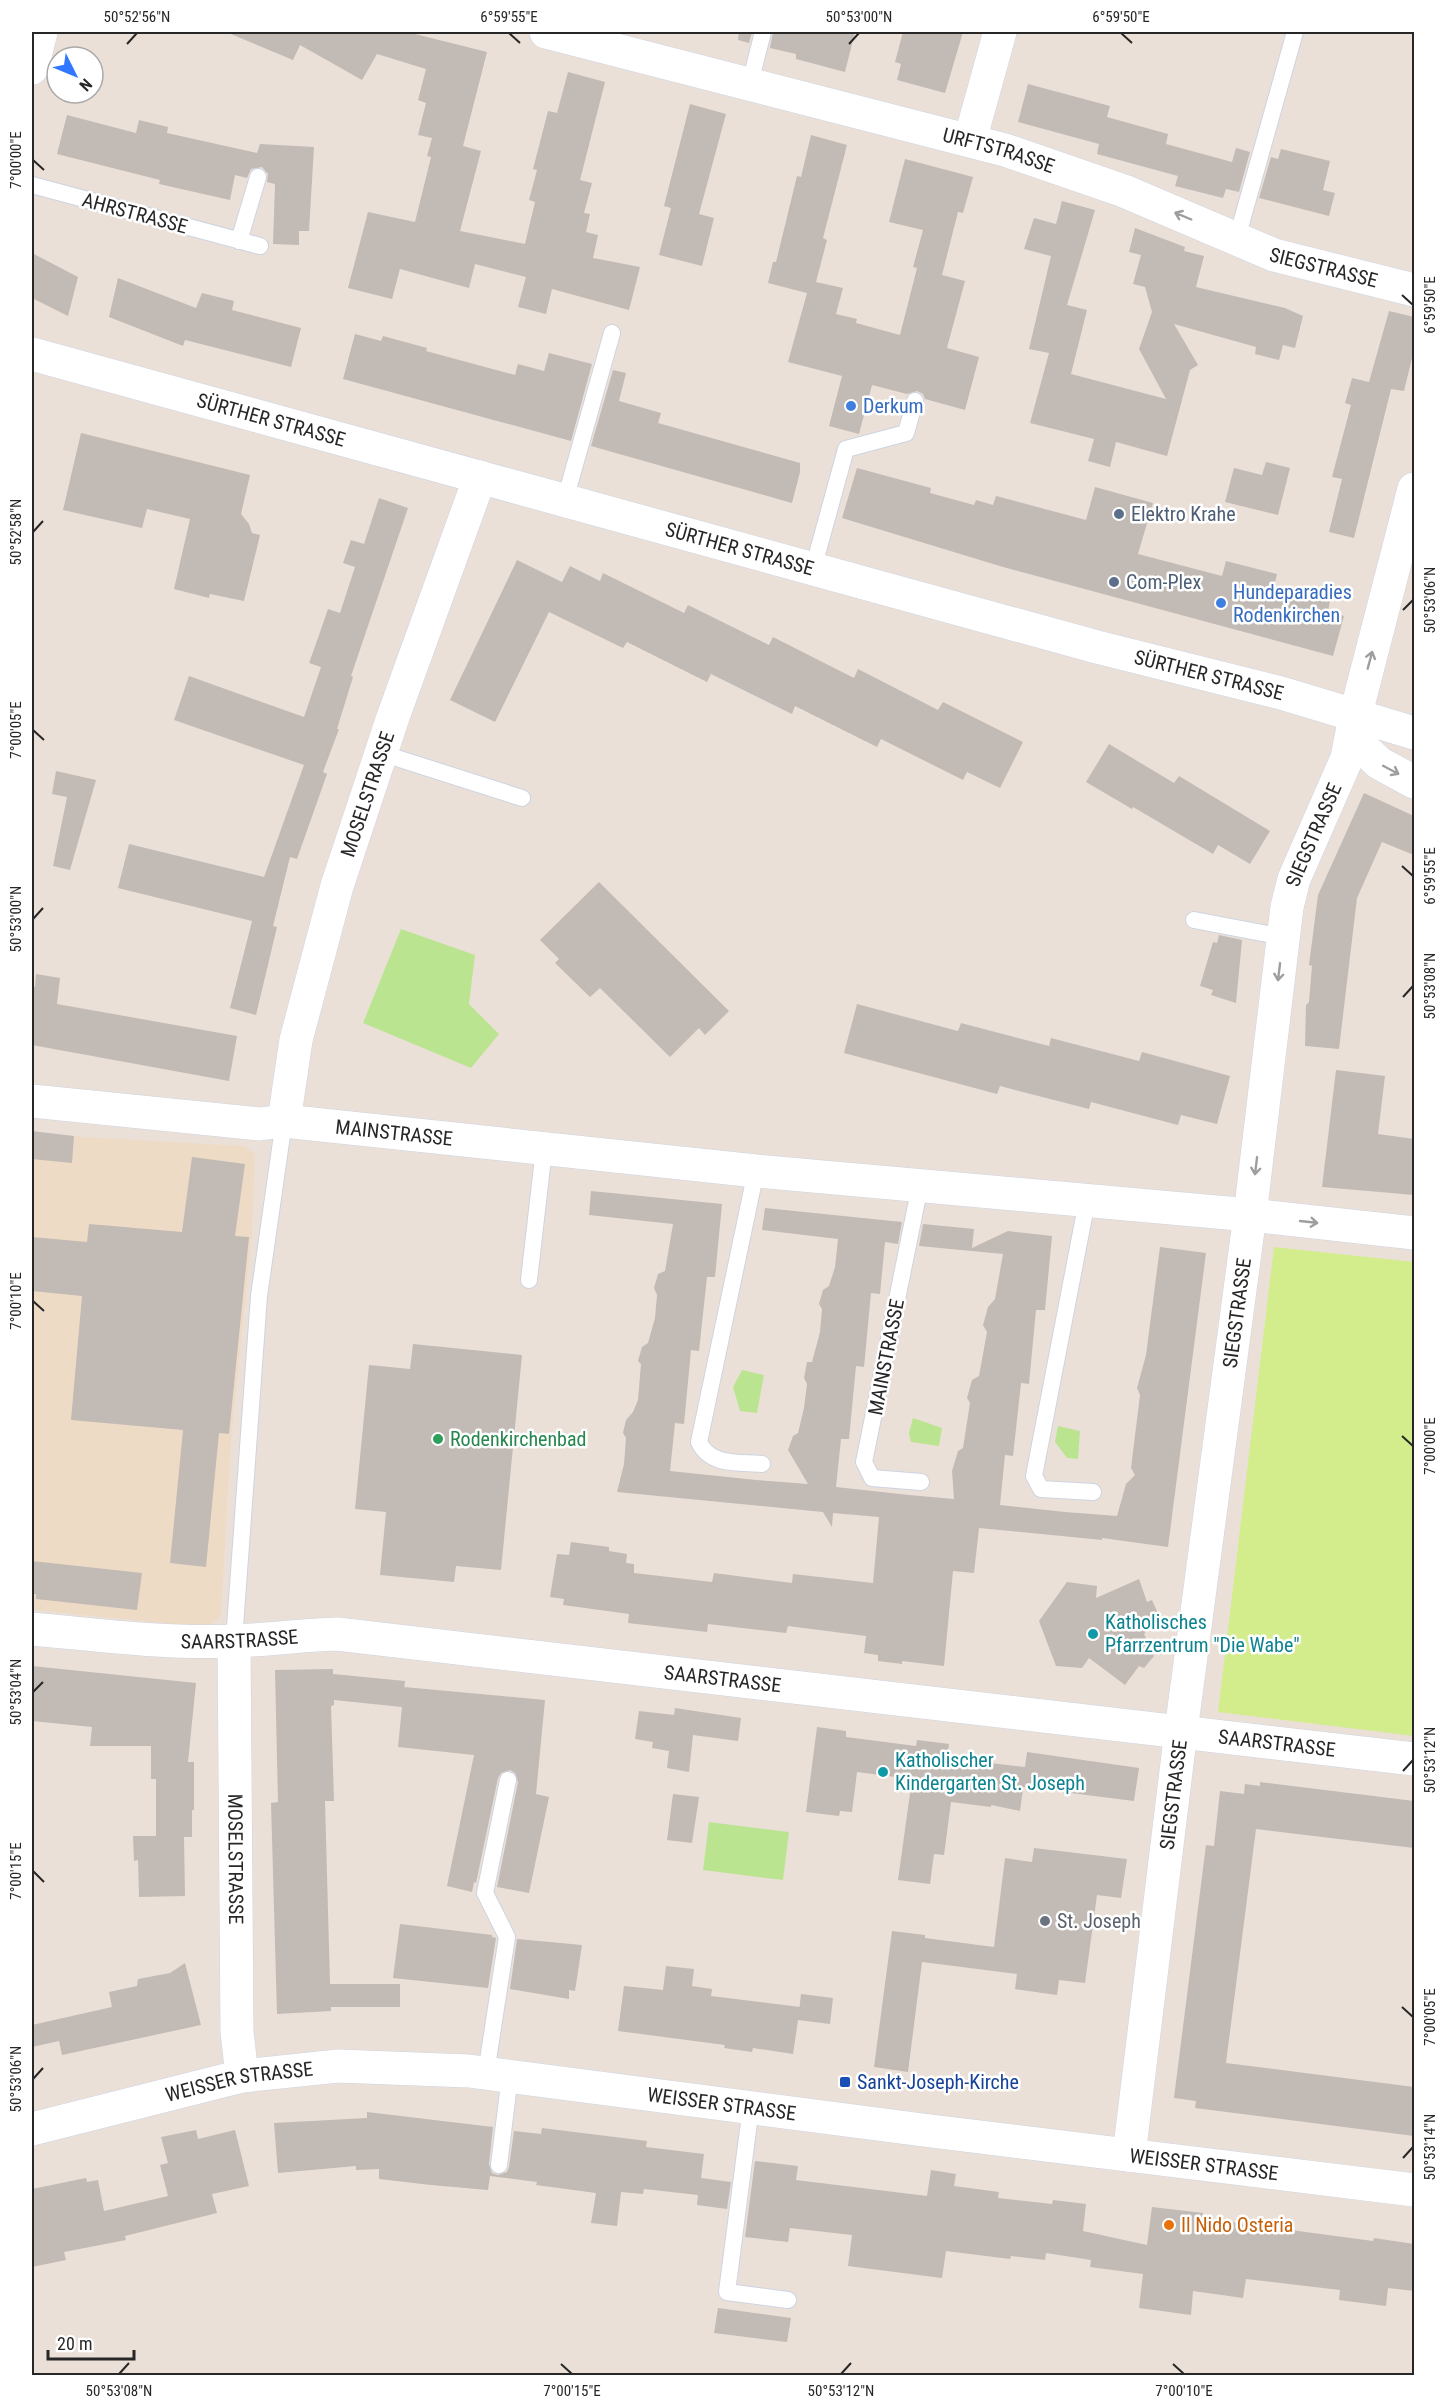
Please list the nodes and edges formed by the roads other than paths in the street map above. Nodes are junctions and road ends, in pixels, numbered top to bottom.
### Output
1 (41, 32) edge
2 (763, 32) edge
3 (1000, 32) edge
4 (1296, 32) edge
5 (565, 34) edge
6 (32, 68) edge
7 (750, 83) junction
8 (970, 140) junction
9 (258, 177) dead end
10 (32, 185) edge
11 (1237, 238) junction
12 (239, 242) junction
13 (260, 246) dead end
14 (1414, 290) edge
15 (612, 333) dead end
16 (32, 354) edge
17 (915, 401) dead end
18 (480, 477) junction
19 (1414, 489) edge
20 (566, 500) junction
21 (813, 569) junction
22 (1355, 717) junction
23 (1414, 733) edge
24 (381, 753) junction
25 (1414, 782) edge
26 (522, 798) dead end
27 (1194, 920) dead end
28 (1283, 937) junction
29 (32, 1101) edge
30 (284, 1121) junction
31 (544, 1149) junction
32 (756, 1171) junction
33 (920, 1186) junction
34 (1087, 1201) junction
35 (1250, 1215) junction
36 (1414, 1233) edge
37 (529, 1280) dead end
38 (762, 1464) dead end
39 (921, 1482) dead end
40 (1093, 1492) dead end
41 (32, 1629) edge
42 (234, 1641) junction
43 (1181, 1731) junction
44 (1414, 1759) edge
45 (508, 1780) dead end
46 (498, 2074) junction
47 (242, 2076) junction
48 (751, 2107) junction
49 (32, 2129) edge
50 (1129, 2155) junction
51 (499, 2165) dead end
52 (1414, 2190) edge
53 (788, 2300) dead end

1 - 6 street
2 - 7 lane
3 - 8 street
4 - 11 lane
5 - 7 street, URFTSTRASSE
7 - 8 street, URFTSTRASSE
11 -> 8 street, URFTSTRASSE
9 - 12 lane
10 - 12 lane, AHRSTRASSE
11 - 14 street, SIEGSTRASSE
12 - 13 lane, AHRSTRASSE
15 - 20 lane
16 - 18 street, SÜRTHER STRASSE
17 - 21 lane
18 - 20 street, SÜRTHER STRASSE
18 - 24 street, MOSELSTRASSE
22 -> 19 street, SIEGSTRASSE
20 - 21 street, SÜRTHER STRASSE
21 - 22 street, SÜRTHER STRASSE
22 - 23 street, SÜRTHER STRASSE
22 -> 25 street
22 - 28 street, SIEGSTRASSE
24 - 26 lane
24 - 30 street, MOSELSTRASSE
27 - 28 lane
28 -> 35 street, SIEGSTRASSE
29 - 30 street, MAINSTRASSE
30 - 31 street, MAINSTRASSE
30 - 42 lane
31 - 32 street, MAINSTRASSE
31 - 37 lane
32 - 33 street, MAINSTRASSE
32 - 38 lane
33 - 34 street, MAINSTRASSE
33 - 39 lane, MAINSTRASSE
34 - 35 street, MAINSTRASSE
34 - 40 lane
35 -> 36 street, MAINSTRASSE
35 - 43 street, SIEGSTRASSE
41 - 42 street, SAARSTRASSE
42 - 43 street, SAARSTRASSE
42 - 47 street, MOSELSTRASSE
43 - 44 street, SAARSTRASSE
43 - 50 street, SIEGSTRASSE
45 - 46 lane
46 - 47 street, WEISSER STRASSE
46 - 48 street, WEISSER STRASSE
46 - 51 lane
47 - 49 street, WEISSER STRASSE
48 - 50 street, WEISSER STRASSE
48 - 53 lane
50 - 52 street, WEISSER STRASSE

